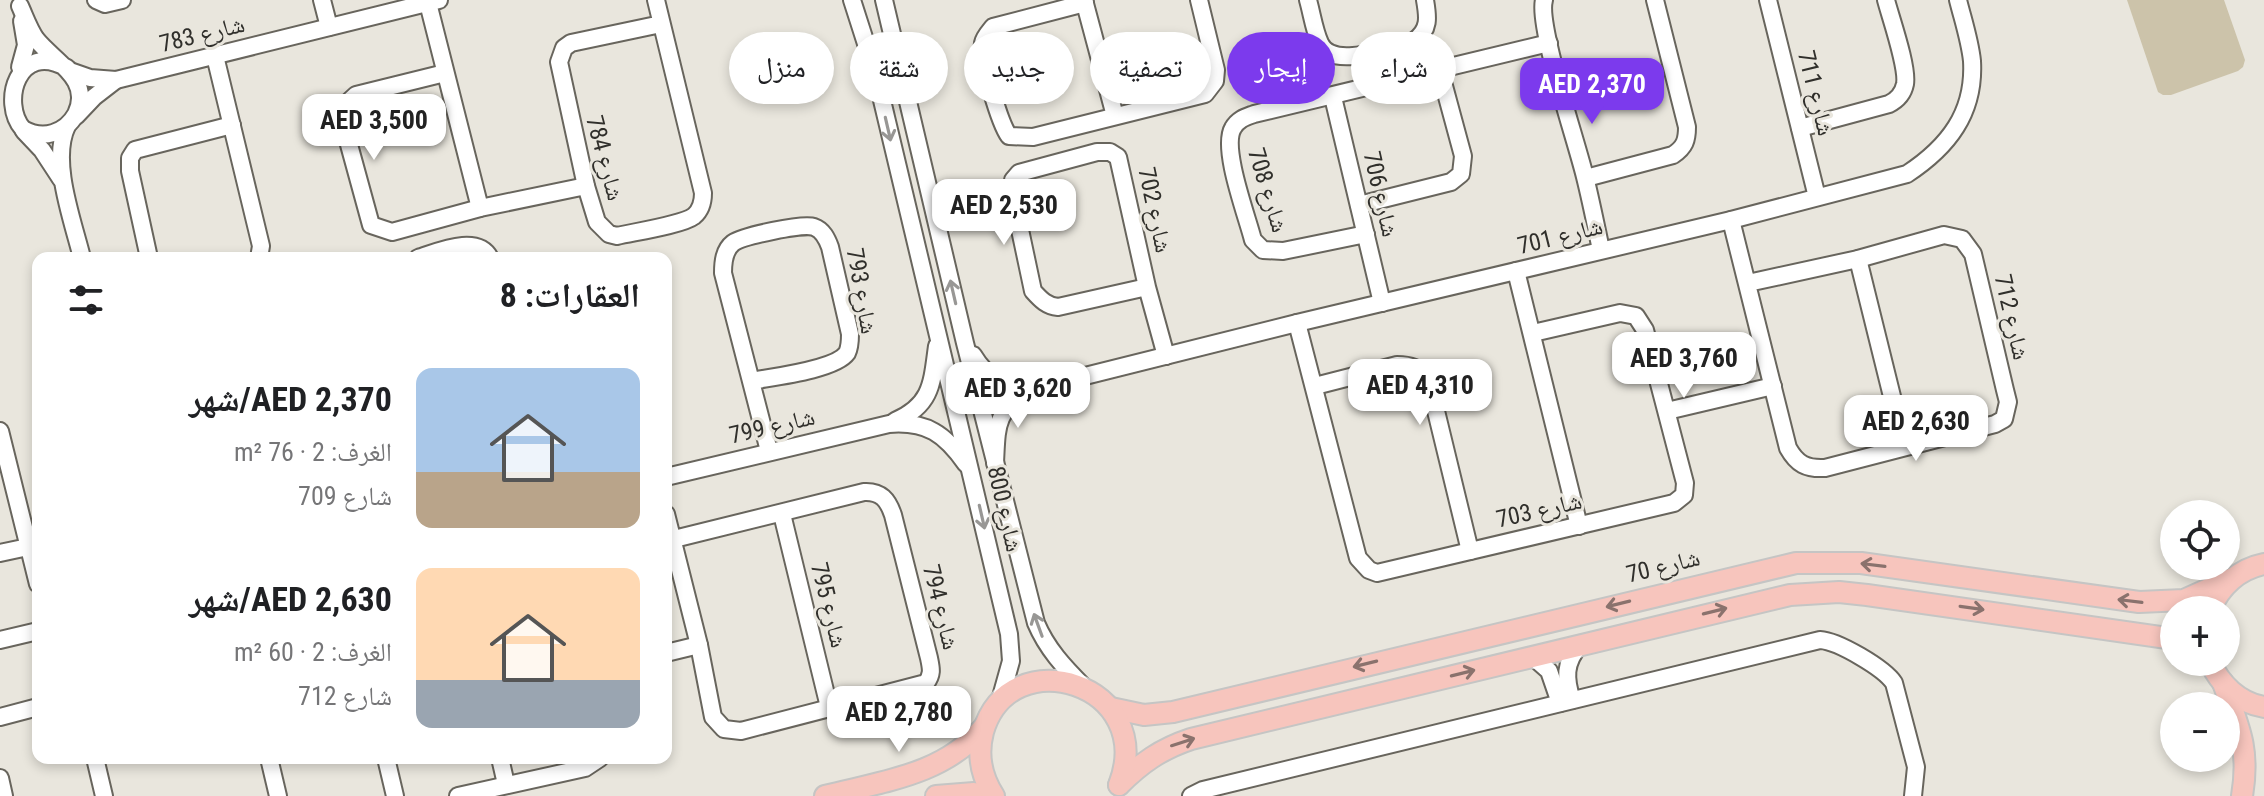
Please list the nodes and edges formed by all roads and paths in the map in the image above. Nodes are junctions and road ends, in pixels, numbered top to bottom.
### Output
1 (96, 0) edge
2 (122, 0) edge
3 (322, 0) edge
4 (656, 0) edge
5 (852, 0) edge
6 (884, 0) edge
7 (1199, 0) edge
8 (1308, 0) edge
9 (1425, 0) edge
10 (1544, 0) edge
11 (1655, 0) edge
12 (1768, 0) edge
13 (1886, 0) edge
14 (1958, 0) edge
15 (434, 2) edge
16 (1085, 2) edge
17 (20, 3) edge
18 (661, 24) junction
19 (329, 27) junction
20 (1549, 43) junction
21 (215, 56) junction
22 (20, 67) junction
23 (1456, 67) edge
24 (68, 70) junction
25 (445, 73) junction
26 (116, 80) junction
27 (1303, 104) edge
28 (1335, 104) edge
29 (1449, 104) edge
30 (1115, 116) junction
31 (70, 122) junction
32 (232, 125) junction
33 (1800, 128) junction
34 (22, 129) junction
35 (1586, 178) junction
36 (64, 183) junction
37 (586, 186) junction
38 (1817, 197) junction
39 (1359, 205) junction
40 (480, 208) junction
41 (1731, 220) junction
42 (1366, 234) junction
43 (1601, 250) junction
44 (81, 252) edge
45 (148, 252) edge
46 (260, 252) edge
47 (442, 252) edge
48 (487, 252) edge
49 (1858, 259) junction
50 (1516, 271) junction
51 (1748, 283) junction
52 (1147, 287) junction
53 (1382, 303) junction
54 (1297, 323) junction
55 (1533, 333) junction
56 (938, 336) junction
57 (965, 343) junction
58 (1166, 356) junction
59 (751, 381) junction
60 (1315, 386) junction
61 (1773, 386) junction
62 (1029, 390) junction
63 (1667, 411) junction
64 (889, 424) junction
65 (0, 431) edge
66 (1904, 445) junction
67 (769, 451) junction
68 (995, 463) junction
69 (972, 472) junction
70 (672, 475) edge
71 (782, 514) junction
72 (1579, 526) junction
73 (672, 533) edge
74 (674, 539) junction
75 (28, 547) junction
76 (1470, 551) junction
77 (0, 553) edge
78 (32, 562) edge
79 (2262, 562) edge
80 (2240, 574) edge
81 (2229, 580) edge
82 (2230, 580) edge
83 (2217, 596) edge
84 (32, 632) edge
85 (2160, 637) edge
86 (0, 640) edge
87 (699, 645) junction
88 (1580, 645) junction
89 (672, 652) edge
90 (1532, 656) junction
91 (2219, 676) edge
92 (2223, 683) junction
93 (1084, 687) junction
94 (1566, 702) junction
95 (999, 704) junction
96 (829, 707) junction
97 (2264, 707) edge
98 (1111, 708) junction
99 (32, 709) edge
100 (0, 717) edge
101 (984, 727) junction
102 (96, 764) edge
103 (270, 764) edge
104 (387, 764) edge
105 (501, 764) edge
106 (591, 764) edge
107 (0, 778) edge
108 (506, 784) junction
109 (1116, 790) edge
110 (4, 796) edge
111 (104, 796) edge
112 (278, 796) edge
113 (395, 796) edge
114 (458, 796) edge
115 (825, 796) edge
116 (936, 796) edge
117 (983, 796) edge
118 (994, 796) edge
119 (1191, 796) edge
120 (1913, 796) edge
121 (2242, 796) edge

1 - 2 street
3 - 19 street
4 - 18 street, شارع 784
5 -> 56 street, شارع 800
57 -> 6 street, شارع 800
7 - 30 street
8 - 9 street
10 - 20 street
11 - 35 street
12 - 33 street, شارع 711
13 - 33 street
14 - 38 street, شارع 701
15 - 19 street, شارع 783
15 - 25 street
16 - 30 street
16 - 30 street
17 - 22 street
17 - 24 street
18 - 37 street, شارع 784
18 - 37 street, شارع 784
19 - 21 street, شارع 783
20 - 23 street, شارع 708
20 - 35 street
21 - 26 street, شارع 783
21 - 32 street
22 - 24 street
22 - 34 street
24 - 26 street, شارع 783
24 - 31 street
25 - 40 street
25 - 40 street
26 - 31 street, شارع 783
27 - 42 street, شارع 708
28 - 39 street, شارع 706
29 - 39 street
31 - 34 street
31 - 36 street
32 - 45 street
32 - 46 street
33 - 38 street, شارع 711
34 - 36 street
35 - 43 street
36 - 44 street
37 - 40 street
38 - 41 street, شارع 701
39 - 42 street, شارع 706
41 - 43 street, شارع 701
41 - 51 street, شارع 712
42 - 53 street, شارع 706
43 - 50 street, شارع 701
47 - 48 street
49 - 51 street, شارع 712
49 - 66 street
49 - 66 street, شارع 712
50 - 53 street, شارع 701
50 - 55 street
51 - 61 street, شارع 712
52 - 52 street, شارع 702
52 - 58 street, شارع 702
53 - 54 street, شارع 701
54 - 58 street, شارع 701
54 - 60 street, شارع 703
55 - 63 street, شارع 703
55 - 72 street
56 - 64 street, شارع 799
56 - 69 street, شارع 800
57 - 62 street
57 - 68 street, شارع 800
58 - 62 street, شارع 701
59 - 59 street, شارع 793
59 - 67 street, شارع 793
60 - 76 street, شارع 703
60 - 76 street
61 - 63 street
61 - 66 street, شارع 712
62 - 68 street, شارع 701
63 - 72 street, شارع 703
64 - 67 street, شارع 799
64 - 69 street, شارع 799
65 - 75 street
67 - 70 street, شارع 799
93 -> 68 street, شارع 800
69 -> 95 street, شارع 800
71 - 74 street, شارع 794
71 - 96 street, شارع 795
71 - 96 street, شارع 794
72 - 76 street, شارع 703
73 - 74 street, شارع 794
74 - 87 street, شارع 794
75 - 77 street
75 - 78 street
79 - 80 main road, شارع 70
81 -> 98 main road, شارع 70
82 - 83 main road
84 - 86 street
88 -> 85 main road
87 - 89 street
87 - 96 street, شارع 794
88 - 90 main road
88 - 94 street
90 - 94 street
109 -> 90 main road
91 - 92 main road
92 - 97 main road
92 - 121 main road
93 - 95 main road
93 - 98 main road
94 - 119 street
94 - 120 street
95 - 101 main road
98 - 109 main road
99 - 100 street
101 - 115 main road
101 - 118 main road
102 - 111 street
103 - 112 street
104 - 113 street
105 - 108 street
106 - 108 street
107 - 110 street
108 - 114 street
116 - 117 main road

